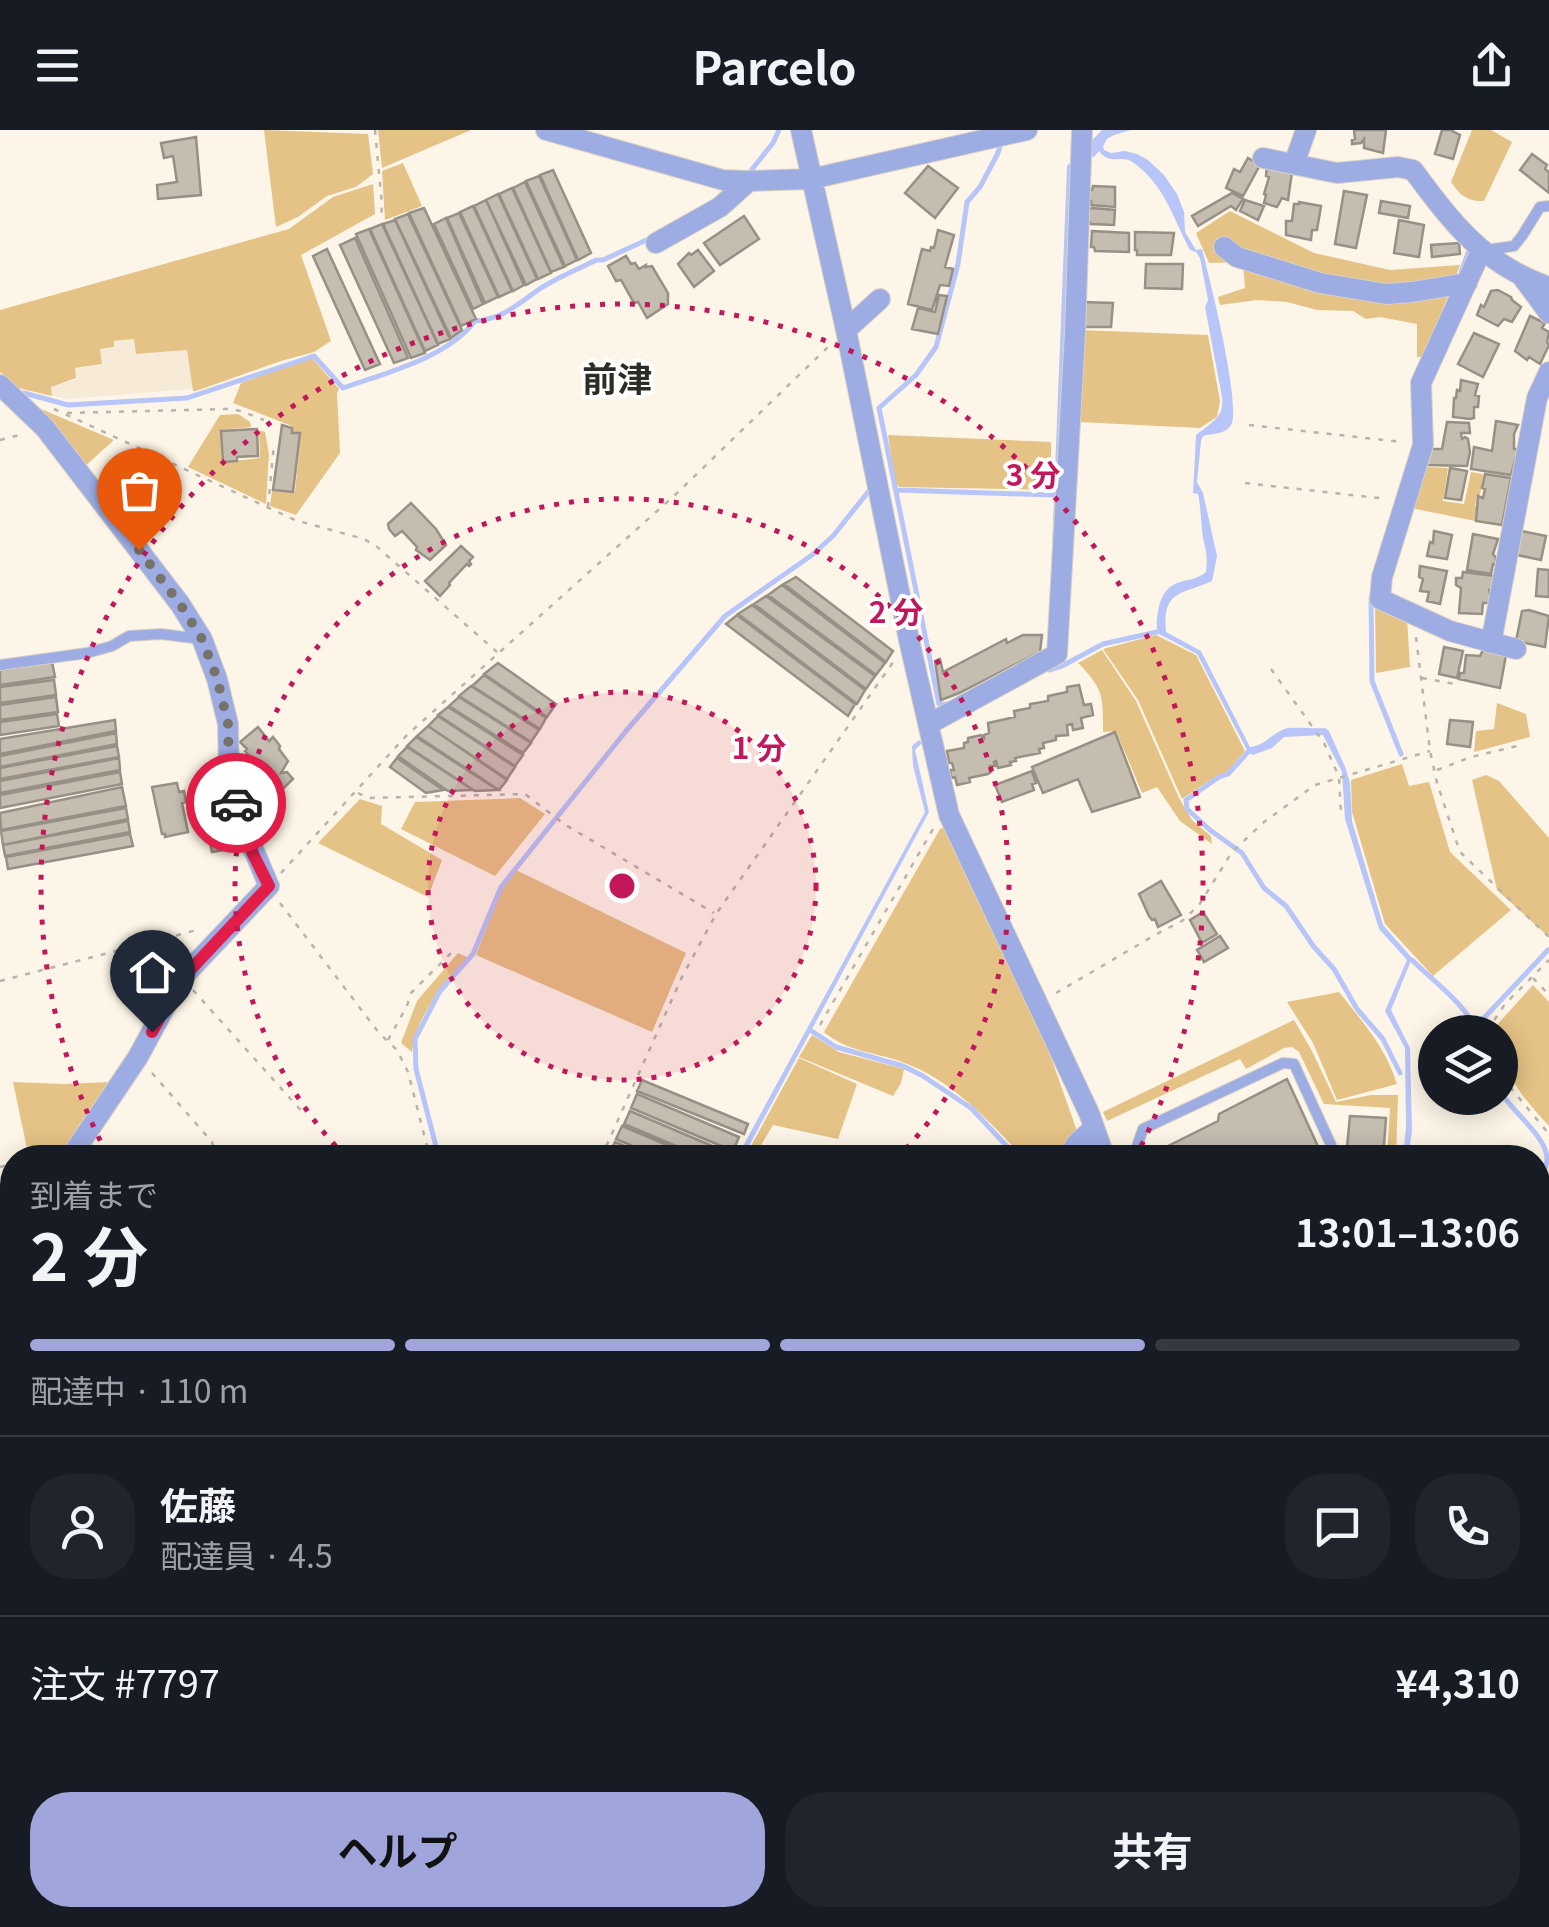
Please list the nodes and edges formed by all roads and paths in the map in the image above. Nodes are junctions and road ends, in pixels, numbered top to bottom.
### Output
1 (375, 130) edge
2 (546, 130) edge
3 (800, 130) edge
4 (1027, 130) edge
5 (1082, 130) edge
6 (1306, 130) edge
7 (1263, 158) dead end
8 (1294, 164) junction
9 (811, 178) junction
10 (749, 181) junction
11 (1549, 206) edge
12 (382, 218) dead end
13 (656, 243) dead end
14 (1224, 246) dead end
15 (1481, 251) junction
16 (1524, 278) junction
17 (1466, 283) junction
18 (1549, 287) edge
19 (880, 298) dead end
20 (1549, 314) edge
21 (846, 330) junction
22 (1549, 372) edge
23 (0, 385) edge
24 (64, 414) junction
25 (48, 418) junction
26 (264, 420) dead end
27 (1249, 425) dead end
28 (0, 440) edge
29 (274, 444) dead end
30 (1423, 445) junction
31 (1245, 483) dead end
32 (1406, 501) junction
33 (268, 508) junction
34 (1414, 614) junction
35 (202, 639) junction
36 (910, 640) junction
37 (1490, 643) junction
38 (1516, 649) dead end
39 (498, 653) junction
40 (0, 665) edge
41 (1271, 669) dead end
42 (1420, 677) junction
43 (1455, 684) dead end
44 (929, 724) junction
45 (1517, 746) dead end
46 (1430, 751) junction
47 (1434, 771) junction
48 (1339, 777) junction
49 (356, 792) junction
50 (949, 814) junction
51 (1341, 814) dead end
52 (269, 886) junction
53 (716, 914) junction
54 (202, 929) dead end
55 (1549, 937) edge
56 (454, 950) dead end
57 (1549, 960) edge
58 (1532, 977) junction
59 (182, 978) junction
60 (0, 981) edge
61 (1549, 995) edge
62 (1037, 1003) junction
63 (1497, 1015) edge
64 (820, 1025) dead end
65 (388, 1041) junction
66 (138, 1056) junction
67 (1518, 1097) edge
68 (305, 1114) dead end
69 (1549, 1134) edge
70 (79, 1145) edge
71 (213, 1145) edge
72 (427, 1145) edge
73 (608, 1145) edge
74 (1097, 1145) edge
75 (1138, 1145) edge
76 (1331, 1145) edge

1 - 12 path
2 - 10 street
3 - 9 street
4 - 9 street
5 - 44 street
6 - 8 street
7 - 8 street
8 - 15 street
9 - 10 street
9 - 21 street
10 - 13 street
11 - 15 lane
14 - 17 street
15 - 16 street
15 - 17 street
16 - 18 street
16 - 20 street
17 - 30 street
19 - 21 street
21 - 36 street
21 - 39 path
22 - 37 street
23 - 25 street
24 - 25 path
24 - 26 path
24 - 33 path
25 - 28 path
25 - 35 street
27 - 30 path
29 - 33 path
30 - 32 street
31 - 32 path
32 - 34 street
33 - 39 path
34 - 37 street
34 - 42 path
35 - 40 lane
35 - 52 street
36 - 44 street
36 - 53 path
37 - 38 street
39 - 49 path
41 - 48 path
42 - 43 path
42 - 46 path
44 - 50 street
45 - 47 path
46 - 47 path
46 - 48 path
47 - 55 path
48 - 51 path
48 - 62 path
49 - 52 path
49 - 53 path
50 - 62 street
50 - 64 path
52 - 59 street
52 - 65 path
53 - 73 path
54 - 60 path
56 - 65 path
57 - 58 path
58 - 61 path
58 - 63 path
59 - 66 street
59 - 68 path
62 - 74 street
65 - 72 path
66 - 70 street
66 - 71 path
67 - 69 path
75 - 76 lane

